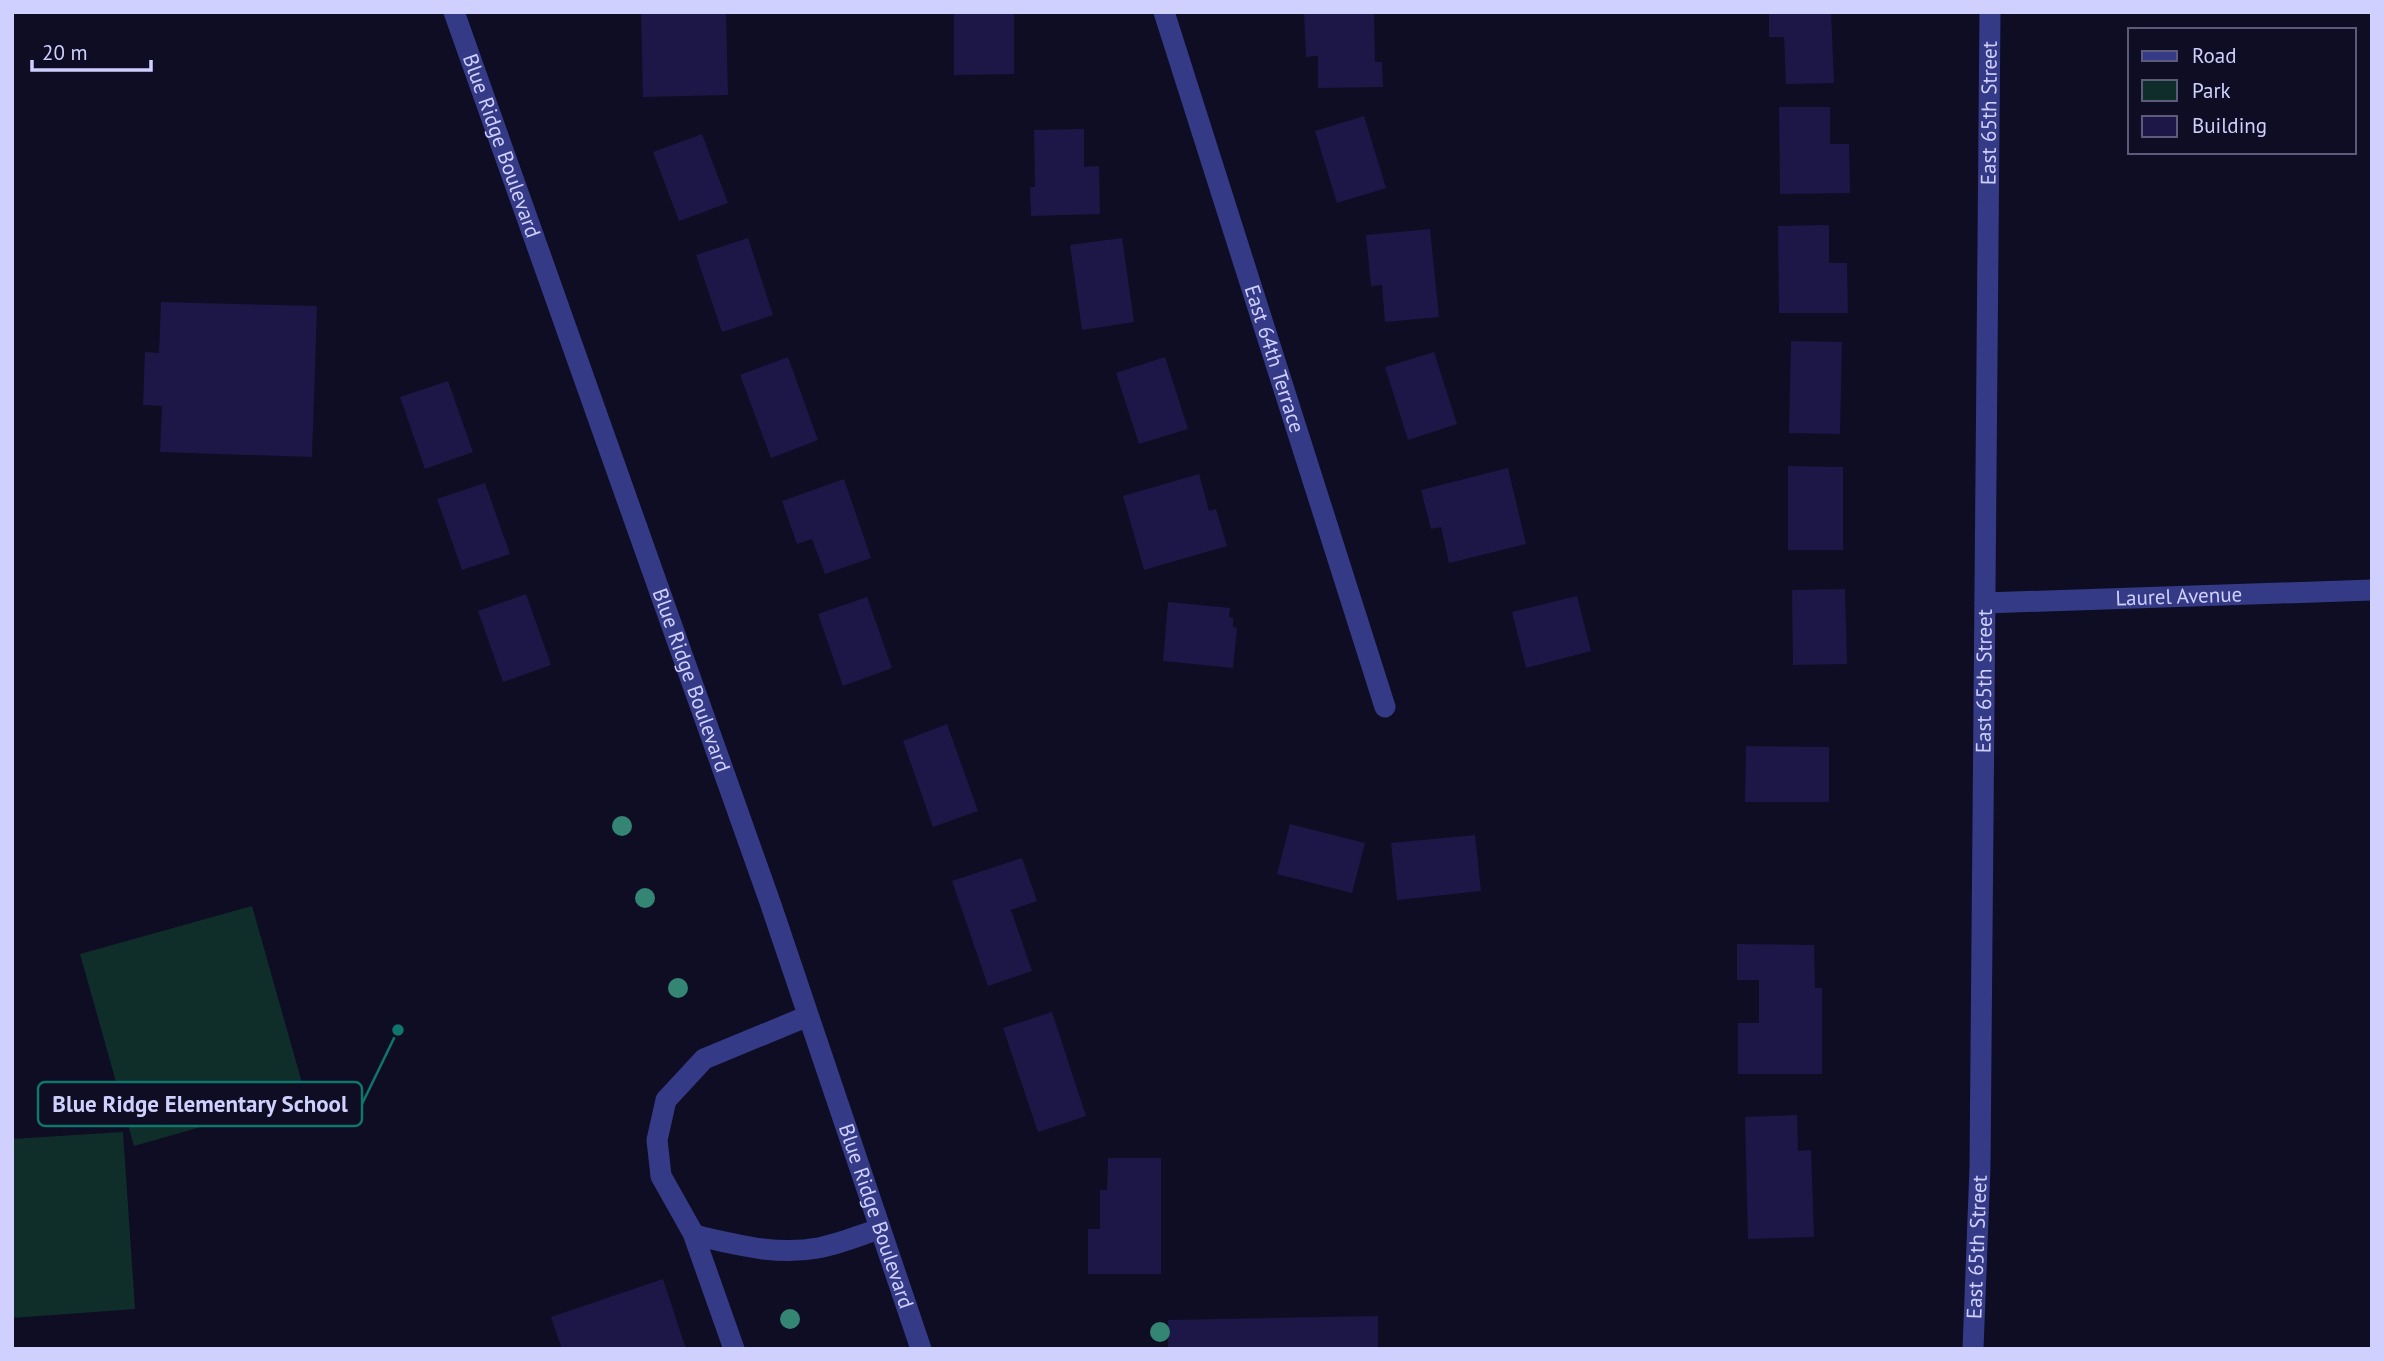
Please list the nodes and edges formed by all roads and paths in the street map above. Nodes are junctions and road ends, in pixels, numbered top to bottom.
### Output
1 (454, 12) edge
2 (1164, 12) edge
3 (1990, 12) edge
4 (2372, 590) edge
5 (1985, 603) junction
6 (1385, 707) dead end
7 (808, 1016) junction
8 (880, 1229) junction
9 (694, 1235) junction
10 (734, 1349) edge
11 (921, 1349) edge
12 (1973, 1349) edge

1 - 7 street, Blue Ridge Boulevard
2 - 6 street, East 64th Terrace
3 - 5 street, East 65th Street
4 - 5 street, Laurel Avenue
5 - 12 street, East 65th Street
7 - 8 street, Blue Ridge Boulevard
7 - 9 street
8 - 9 street
8 - 11 street, Blue Ridge Boulevard
9 - 10 street

